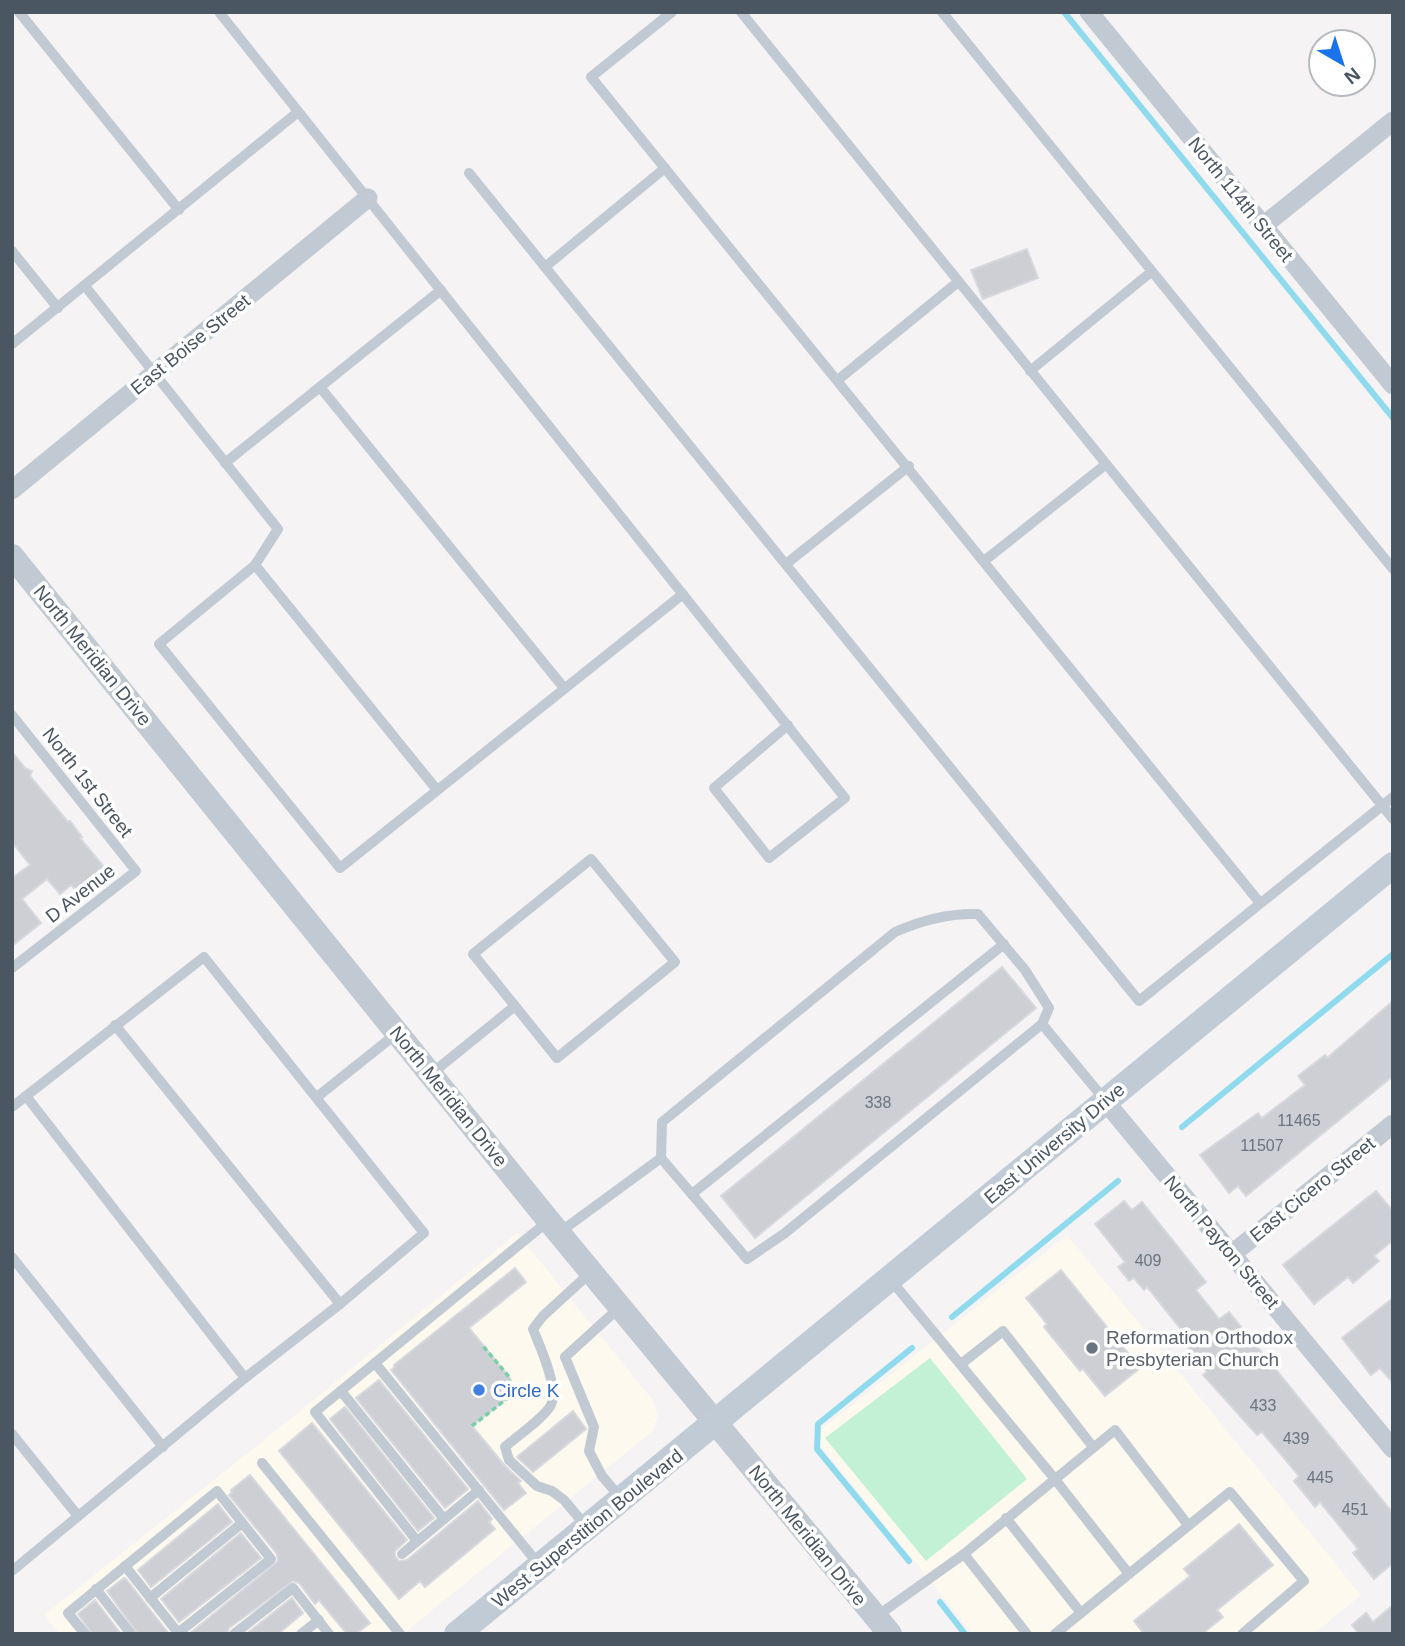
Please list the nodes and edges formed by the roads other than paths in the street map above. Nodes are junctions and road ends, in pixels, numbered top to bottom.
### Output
1 (18, 12) edge
2 (219, 12) edge
3 (672, 12) edge
4 (741, 12) edge
5 (942, 12) edge
6 (1089, 12) edge
7 (12, 16) edge
8 (298, 112) junction
9 (1393, 121) edge
10 (665, 168) junction
11 (469, 173) dead end
12 (368, 198) junction
13 (179, 209) junction
14 (1263, 226) junction
15 (12, 251) edge
16 (545, 267) junction
17 (1151, 272) junction
18 (958, 282) junction
19 (85, 286) junction
20 (441, 290) junction
21 (58, 308) junction
22 (12, 344) edge
23 (1030, 371) junction
24 (154, 373) junction
25 (839, 379) junction
26 (1393, 385) edge
27 (320, 387) junction
28 (225, 463) junction
29 (1105, 465) junction
30 (909, 466) junction
31 (12, 490) edge
32 (12, 556) edge
33 (984, 561) junction
34 (786, 564) junction
35 (255, 565) junction
36 (1393, 569) edge
37 (683, 594) junction
38 (564, 688) junction
39 (12, 715) edge
40 (788, 725) junction
41 (437, 790) junction
42 (1393, 797) edge
43 (1382, 805) junction
44 (1393, 819) edge
45 (1393, 865) edge
46 (136, 870) joint
47 (1260, 903) junction
48 (1004, 944) junction
49 (12, 968) edge
50 (515, 1006) junction
51 (1042, 1024) junction
52 (115, 1025) junction
53 (397, 1032) junction
54 (431, 1074) junction
55 (26, 1096) junction
56 (317, 1097) junction
57 (1105, 1101) junction
58 (12, 1107) edge
59 (1393, 1124) edge
60 (662, 1158) junction
61 (692, 1194) junction
62 (554, 1227) junction
63 (1232, 1254) junction
64 (12, 1257) edge
65 (592, 1272) junction
66 (890, 1279) junction
67 (340, 1304) junction
68 (621, 1307) junction
69 (375, 1363) junction
70 (961, 1364) junction
71 (245, 1378) junction
72 (341, 1391) junction
73 (716, 1422) junction
74 (1386, 1425) edge
75 (12, 1434) edge
76 (163, 1447) junction
77 (1093, 1447) junction
78 (1393, 1449) edge
79 (262, 1463) dead end
80 (1054, 1478) junction
81 (479, 1490) junction
82 (623, 1499) junction
83 (78, 1516) junction
84 (1006, 1518) junction
85 (444, 1519) junction
86 (242, 1523) junction
87 (1188, 1525) junction
88 (588, 1528) junction
89 (417, 1541) junction
90 (402, 1554) dead end
91 (964, 1554) junction
92 (125, 1566) junction
93 (540, 1566) junction
94 (12, 1571) edge
95 (1129, 1574) junction
96 (96, 1589) junction
97 (150, 1598) junction
98 (1081, 1613) junction
99 (319, 1620) junction
100 (883, 1625) edge
101 (179, 1633) edge
102 (85, 1634) edge
103 (131, 1634) edge
104 (234, 1634) edge
105 (301, 1634) edge
106 (329, 1634) edge
107 (400, 1634) edge
108 (457, 1634) edge
109 (1027, 1634) edge
110 (1055, 1634) edge
111 (1242, 1634) edge

1 - 7 lane
1 - 13 lane
2 - 8 lane
3 - 10 lane
4 - 18 lane
5 - 17 lane
6 - 14 street, North 114th Street
8 - 12 lane
8 - 13 lane
9 - 14 street
10 - 16 lane
10 - 25 lane
11 - 16 lane
12 - 20 lane
12 - 24 street, East Boise Street
13 - 19 lane
14 - 26 street, North 114th Street
15 - 21 lane
16 - 34 lane
17 - 23 lane
17 - 36 lane
18 - 23 lane
18 - 25 lane
19 - 21 lane
19 - 24 lane
20 - 27 lane
20 - 37 lane
21 - 22 lane
23 - 29 lane
24 - 28 lane
24 - 31 street, East Boise Street
25 - 30 lane
27 - 28 lane
27 - 38 lane
28 - 35 lane
29 - 33 lane
29 - 43 lane
30 - 33 lane
30 - 34 lane
32 - 53 street, North Meridian Drive
33 - 47 lane
34 - 47 lane
35 - 41 lane
35 - 41 lane
37 - 38 lane
37 - 40 lane
38 - 41 lane
39 - 46 lane, North 1st Street
40 - 40 lane
42 - 43 lane
43 - 44 lane
43 - 47 lane
45 - 57 main road, East University Drive
46 - 49 lane, D Avenue
48 - 51 lane
48 - 60 lane
48 - 61 lane
50 - 50 lane
50 - 54 lane
51 - 57 lane
51 - 61 lane
52 - 55 lane
52 - 56 lane
52 - 67 lane
53 - 54 street, North Meridian Drive
53 - 56 lane
54 - 62 street, North Meridian Drive
55 - 58 lane
55 - 71 lane
56 - 67 lane
57 - 63 street, North Payton Street
57 - 66 main road, East University Drive
59 - 63 street, East Cicero Street
60 - 61 lane
60 - 62 lane
62 - 65 street, North Meridian Drive
62 - 69 lane
63 - 74 street, North Payton Street
64 - 76 lane
65 - 68 street, North Meridian Drive
65 - 88 lane
66 - 70 lane
66 - 73 main road, East University Drive
67 - 71 lane
68 - 73 street, North Meridian Drive
68 - 82 lane
69 - 72 lane
69 - 81 lane
70 - 77 lane
70 - 80 lane
71 - 76 lane
72 - 85 lane
72 - 89 lane
73 - 82 main road, West Superstition Boulevard
73 - 100 street, North Meridian Drive
74 - 78 street, North Payton Street
75 - 83 lane
76 - 83 lane
77 - 80 lane
77 - 87 lane
79 - 107 lane
80 - 84 lane
80 - 95 lane
81 - 85 lane
81 - 93 lane
82 - 88 main road, West Superstition Boulevard
83 - 94 lane
84 - 91 lane
84 - 98 lane
85 - 89 lane
86 - 92 lane
86 - 97 lane
86 - 101 lane
87 - 95 lane
87 - 111 lane
88 - 93 main road, West Superstition Boulevard
89 - 90 lane
91 - 100 lane
91 - 109 lane
92 - 96 lane
92 - 97 lane
93 - 108 main road, West Superstition Boulevard
95 - 98 lane
96 - 102 lane
96 - 103 lane
97 - 101 lane
98 - 110 lane
99 - 104 lane
99 - 105 lane
99 - 106 lane

